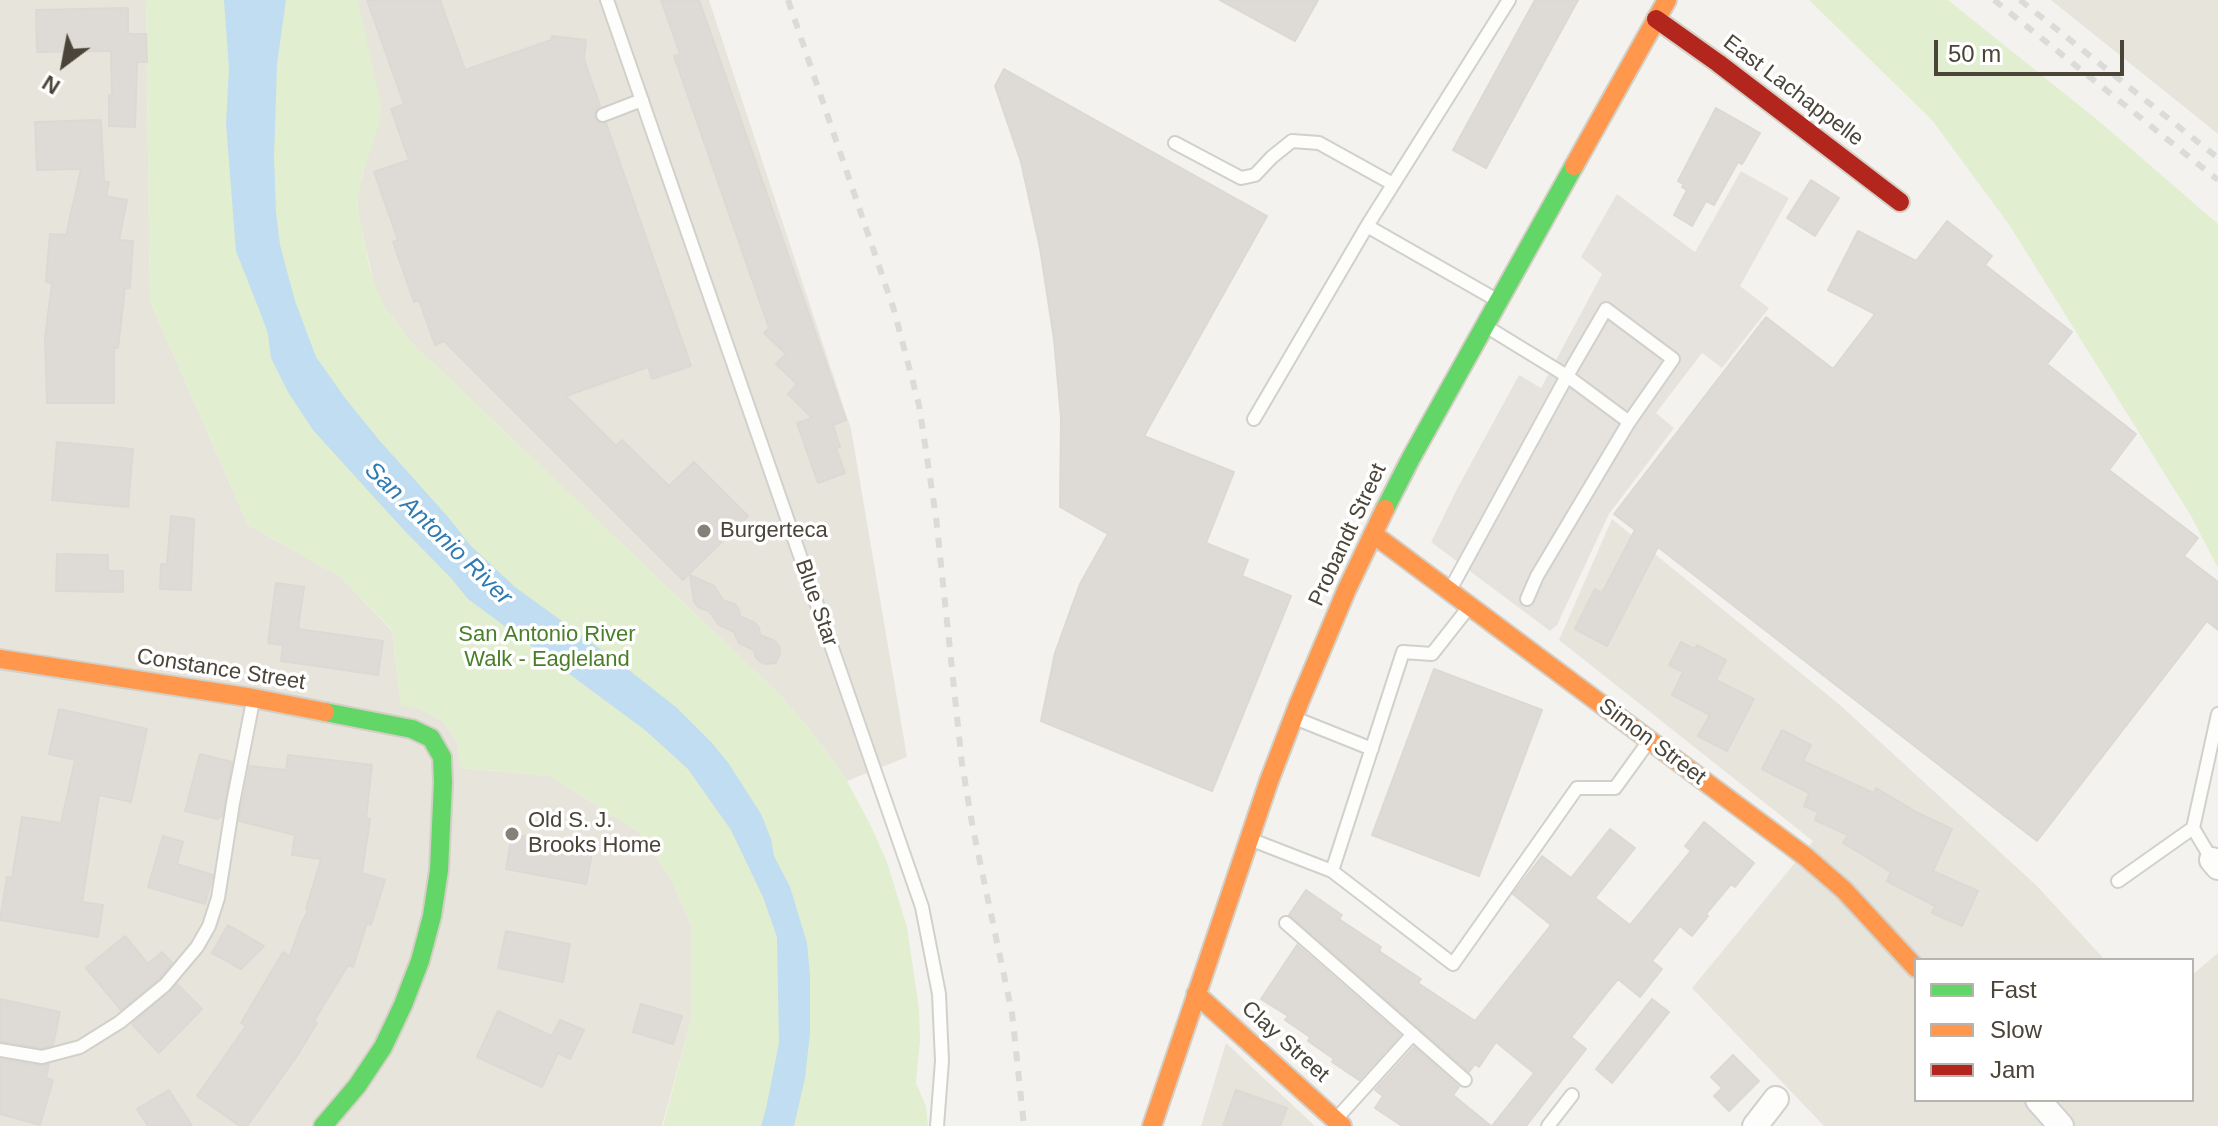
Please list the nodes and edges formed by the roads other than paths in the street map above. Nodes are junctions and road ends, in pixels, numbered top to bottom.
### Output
1 (607, 0) edge
2 (1509, 0) edge
3 (1667, 0) edge
4 (1656, 19) junction
5 (642, 100) junction
6 (603, 115) dead end
7 (1175, 143) dead end
8 (1393, 184) junction
9 (1900, 202) dead end
10 (1367, 226) junction
11 (1498, 301) junction
12 (1484, 326) junction
13 (1567, 376) junction
14 (1254, 419) dead end
15 (1629, 422) junction
16 (1373, 534) junction
17 (1450, 591) junction
18 (1527, 599) dead end
19 (1469, 606) junction
20 (0, 659) edge
21 (253, 698) junction
22 (2218, 714) edge
23 (1293, 717) junction
24 (1650, 741) junction
25 (1372, 749) junction
26 (2193, 828) junction
27 (1249, 839) junction
28 (2215, 864) edge
29 (1332, 871) junction
30 (2118, 881) dead end
31 (1286, 923) dead end
32 (1914, 966) edge
33 (1196, 994) junction
34 (1413, 1034) junction
35 (0, 1050) edge
36 (1465, 1080) dead end
37 (1572, 1095) dead end
38 (1776, 1099) dead end
39 (2040, 1102) edge
40 (1339, 1123) edge
41 (323, 1126) edge
42 (937, 1126) edge
43 (1152, 1126) edge
44 (1548, 1126) edge
45 (1755, 1126) edge
46 (2061, 1126) edge

1 - 5 lane, Blue Star
2 - 8 lane
3 - 4 street, Probandt Street
4 - 9 street, East Lachappelle
4 - 11 street, Probandt Street
5 - 6 lane
5 - 42 lane, Blue Star
7 - 8 lane
8 - 10 lane
10 - 11 lane
10 - 14 lane
11 - 12 street, Probandt Street
12 - 13 lane
12 - 16 street, Probandt Street
13 - 15 lane
13 - 15 lane
13 - 17 lane
15 - 18 lane
16 - 17 street, Simon Street
16 - 23 street, Probandt Street
17 - 19 street, Simon Street
19 - 24 street, Simon Street
19 - 25 lane
20 - 21 street, Constance Street
21 - 35 lane
21 - 41 street, Constance Street
22 - 26 lane
23 - 25 lane
23 - 27 street, Probandt Street
24 - 29 lane
24 - 32 street, Simon Street
25 - 29 lane
26 - 28 lane
26 - 30 lane
27 - 29 lane
27 - 33 street, Probandt Street
31 - 34 lane
33 - 40 street, Clay Street
33 - 43 street, Probandt Street
34 - 36 lane
34 - 40 lane
37 - 44 lane
38 - 45 street
39 - 46 street

